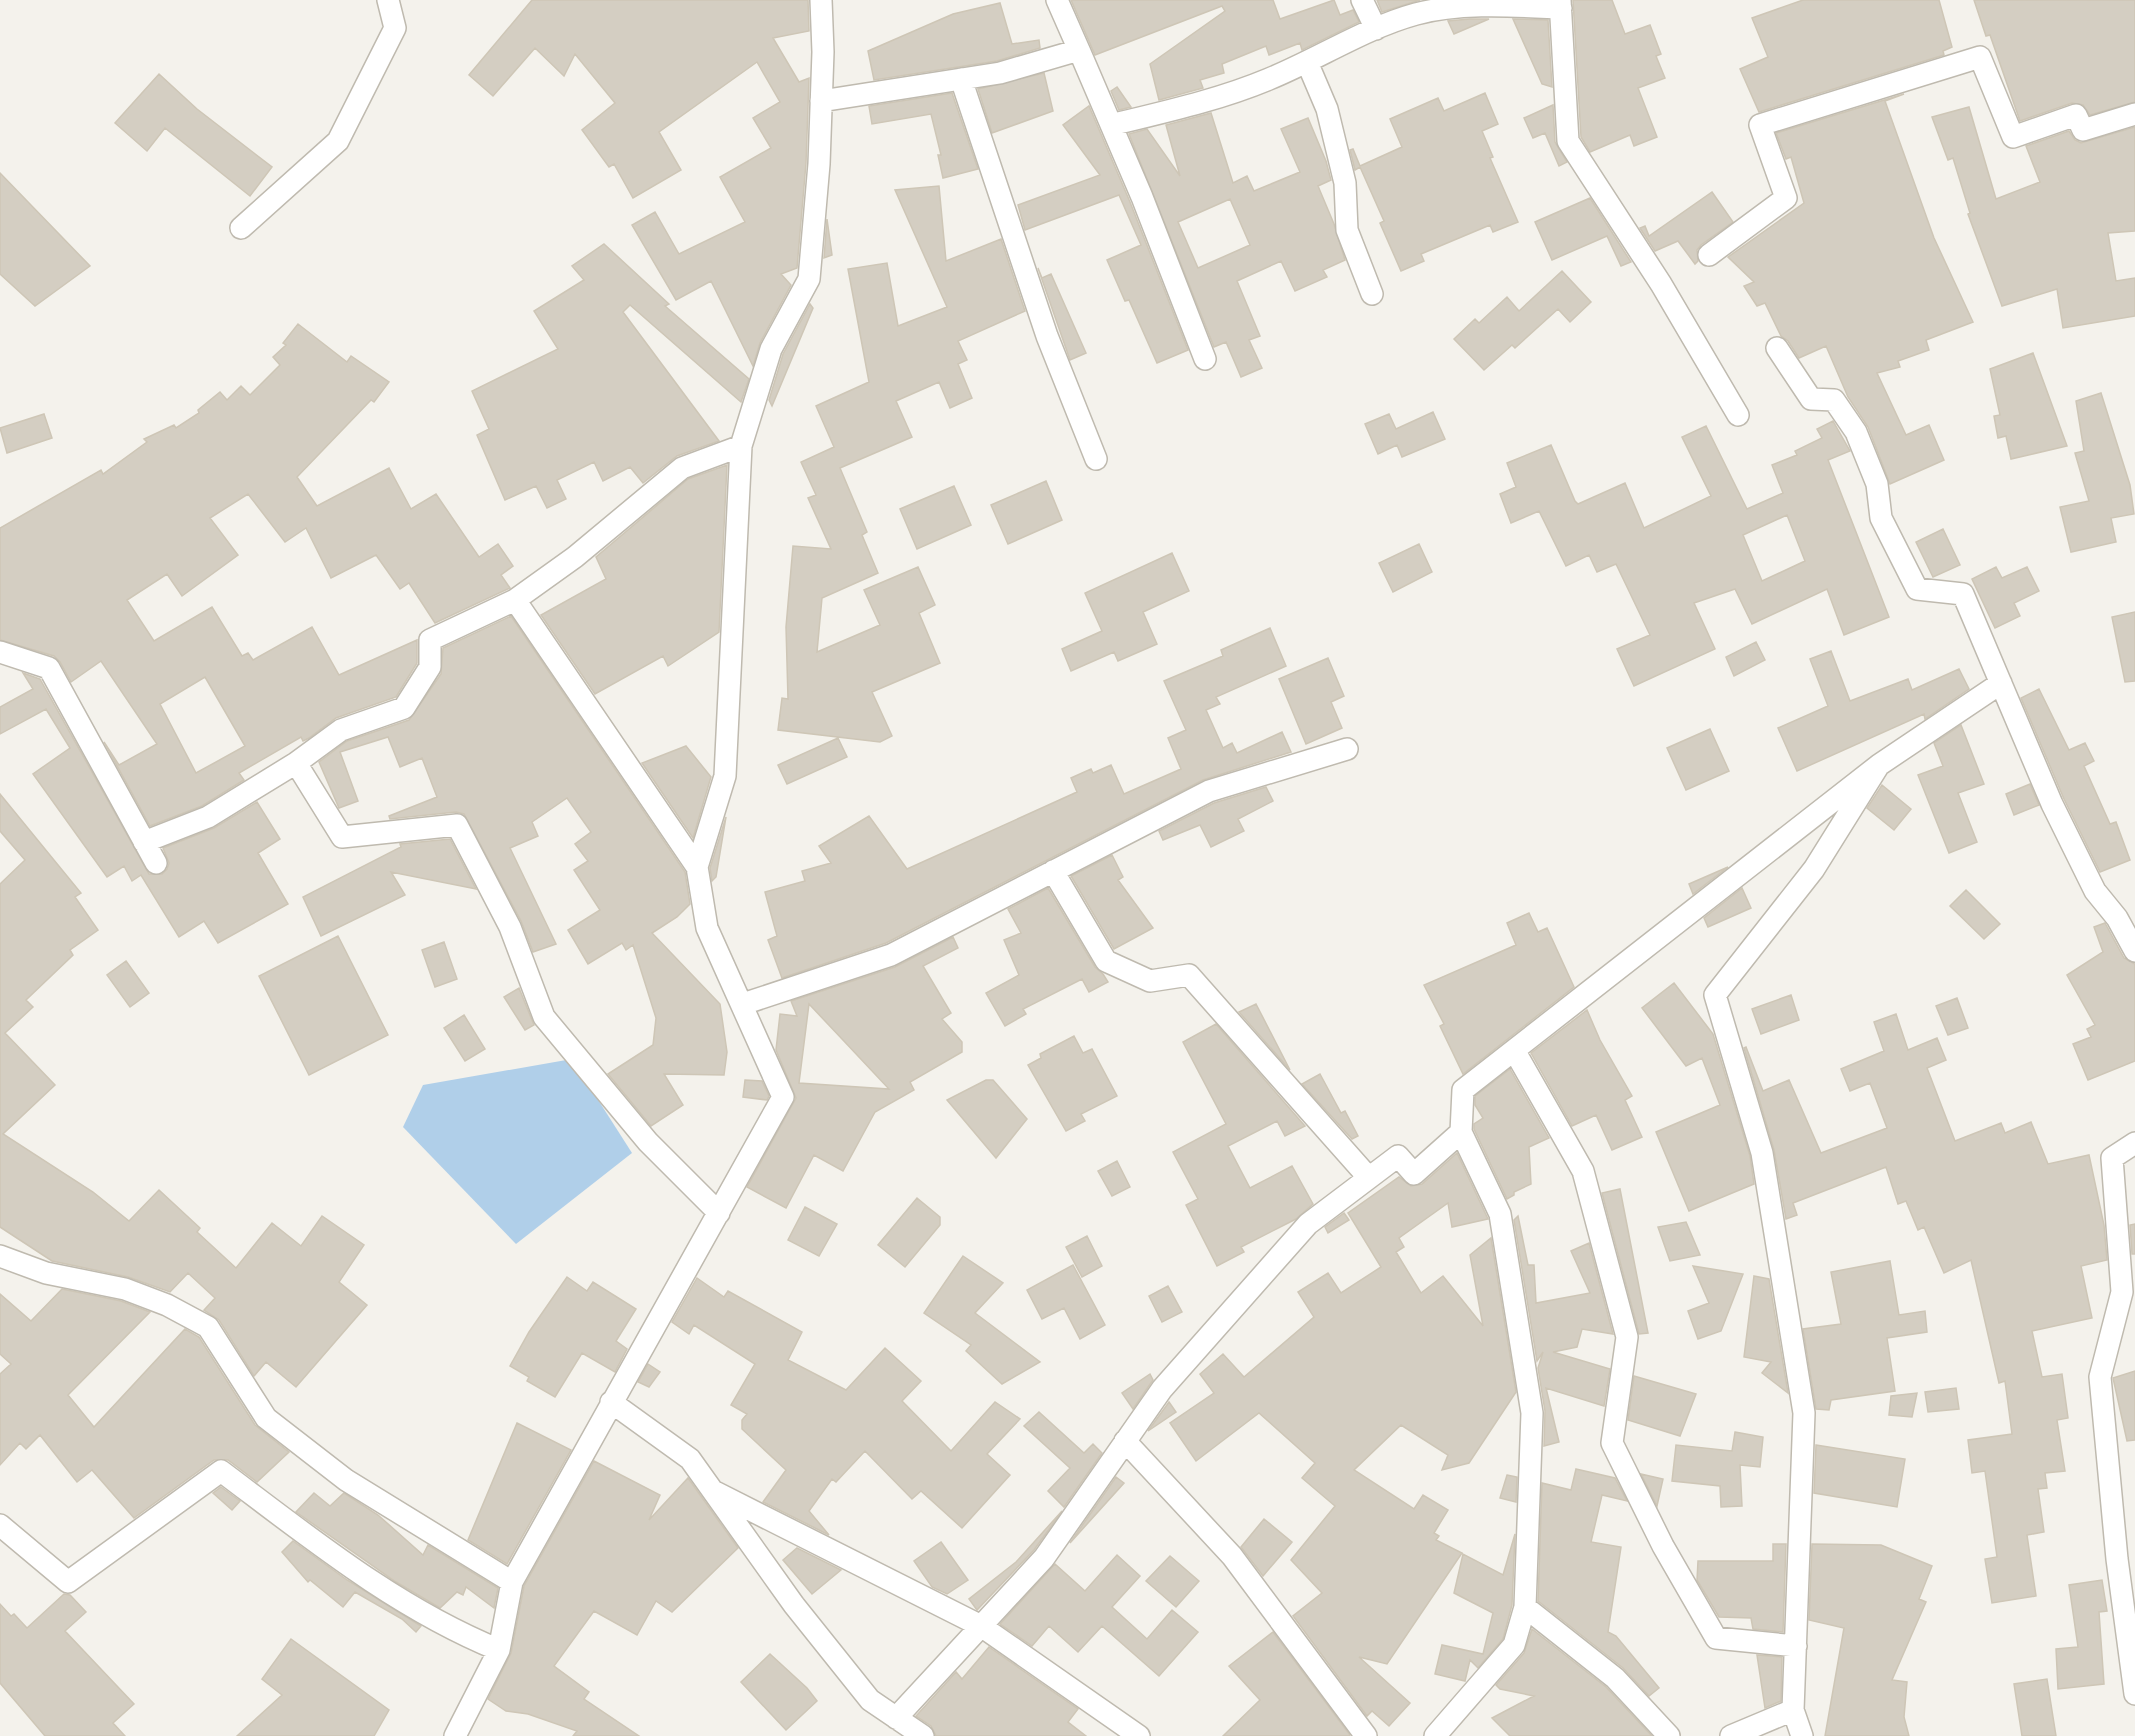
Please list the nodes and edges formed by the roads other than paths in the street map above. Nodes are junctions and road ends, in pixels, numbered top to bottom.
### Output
1 (388, 0) edge
2 (821, 0) edge
3 (1057, 0) edge
4 (1362, 0) edge
5 (1561, 4) edge
6 (1376, 29) junction
7 (1079, 50) junction
8 (1307, 62) junction
9 (961, 79) junction
10 (821, 100) junction
11 (2135, 114) edge
12 (1111, 125) junction
13 (241, 228) dead end
14 (1709, 255) dead end
15 (1372, 294) dead end
16 (1777, 348) dead end
17 (1205, 359) dead end
18 (1738, 415) dead end
19 (741, 446) junction
20 (1096, 459) dead end
21 (515, 600) junction
22 (0, 652) edge
23 (2001, 683) junction
24 (1347, 749) dead end
25 (296, 763) junction
26 (1879, 765) junction
27 (144, 842) junction
28 (156, 864) dead end
29 (697, 867) junction
30 (1053, 871) junction
31 (2135, 951) edge
32 (743, 1004) junction
33 (1514, 1050) junction
34 (1461, 1132) junction
35 (2135, 1143) edge
36 (1369, 1178) junction
37 (719, 1213) junction
38 (0, 1256) edge
39 (611, 1402) junction
40 (1125, 1441) junction
41 (713, 1491) junction
42 (0, 1525) edge
43 (512, 1582) junction
44 (1525, 1607) junction
45 (981, 1626) junction
46 (1796, 1647) junction
47 (499, 1650) junction
48 (2135, 1694) edge
49 (1793, 1710) junction
50 (896, 1718) junction
51 (455, 1736) edge
52 (923, 1736) edge
53 (1139, 1736) edge
54 (1366, 1736) edge
55 (1435, 1736) edge
56 (1669, 1736) edge
57 (1731, 1736) edge
58 (1802, 1736) edge

1 - 13 street
2 - 10 street
3 - 7 street
4 - 6 street
5 - 6 street
5 - 18 street
6 - 8 street
7 - 9 street
7 - 12 street
8 - 12 street
8 - 15 street
9 - 10 street
9 - 20 street
10 - 19 street
11 - 14 street
12 - 17 street
16 - 23 street
19 - 21 street
19 - 29 street
21 - 25 street
21 - 29 street
22 - 27 street
23 - 26 street
23 - 31 street
24 - 30 street
25 - 27 street
25 - 37 street
26 - 33 street
26 - 46 street
27 - 28 street
29 - 32 street
30 - 32 street
30 - 36 street
32 - 37 street
33 - 34 street
33 - 46 street
34 - 36 street
34 - 44 street
35 - 48 street
36 - 40 street
37 - 39 street
38 - 43 street
39 - 41 street
39 - 43 street
40 - 45 street
40 - 54 street
41 - 45 street
41 - 50 street
42 - 47 street
43 - 47 street
44 - 55 street
44 - 56 street
45 - 50 street
45 - 53 street
46 - 49 street
47 - 51 street
49 - 57 street
49 - 58 street
50 - 52 street

